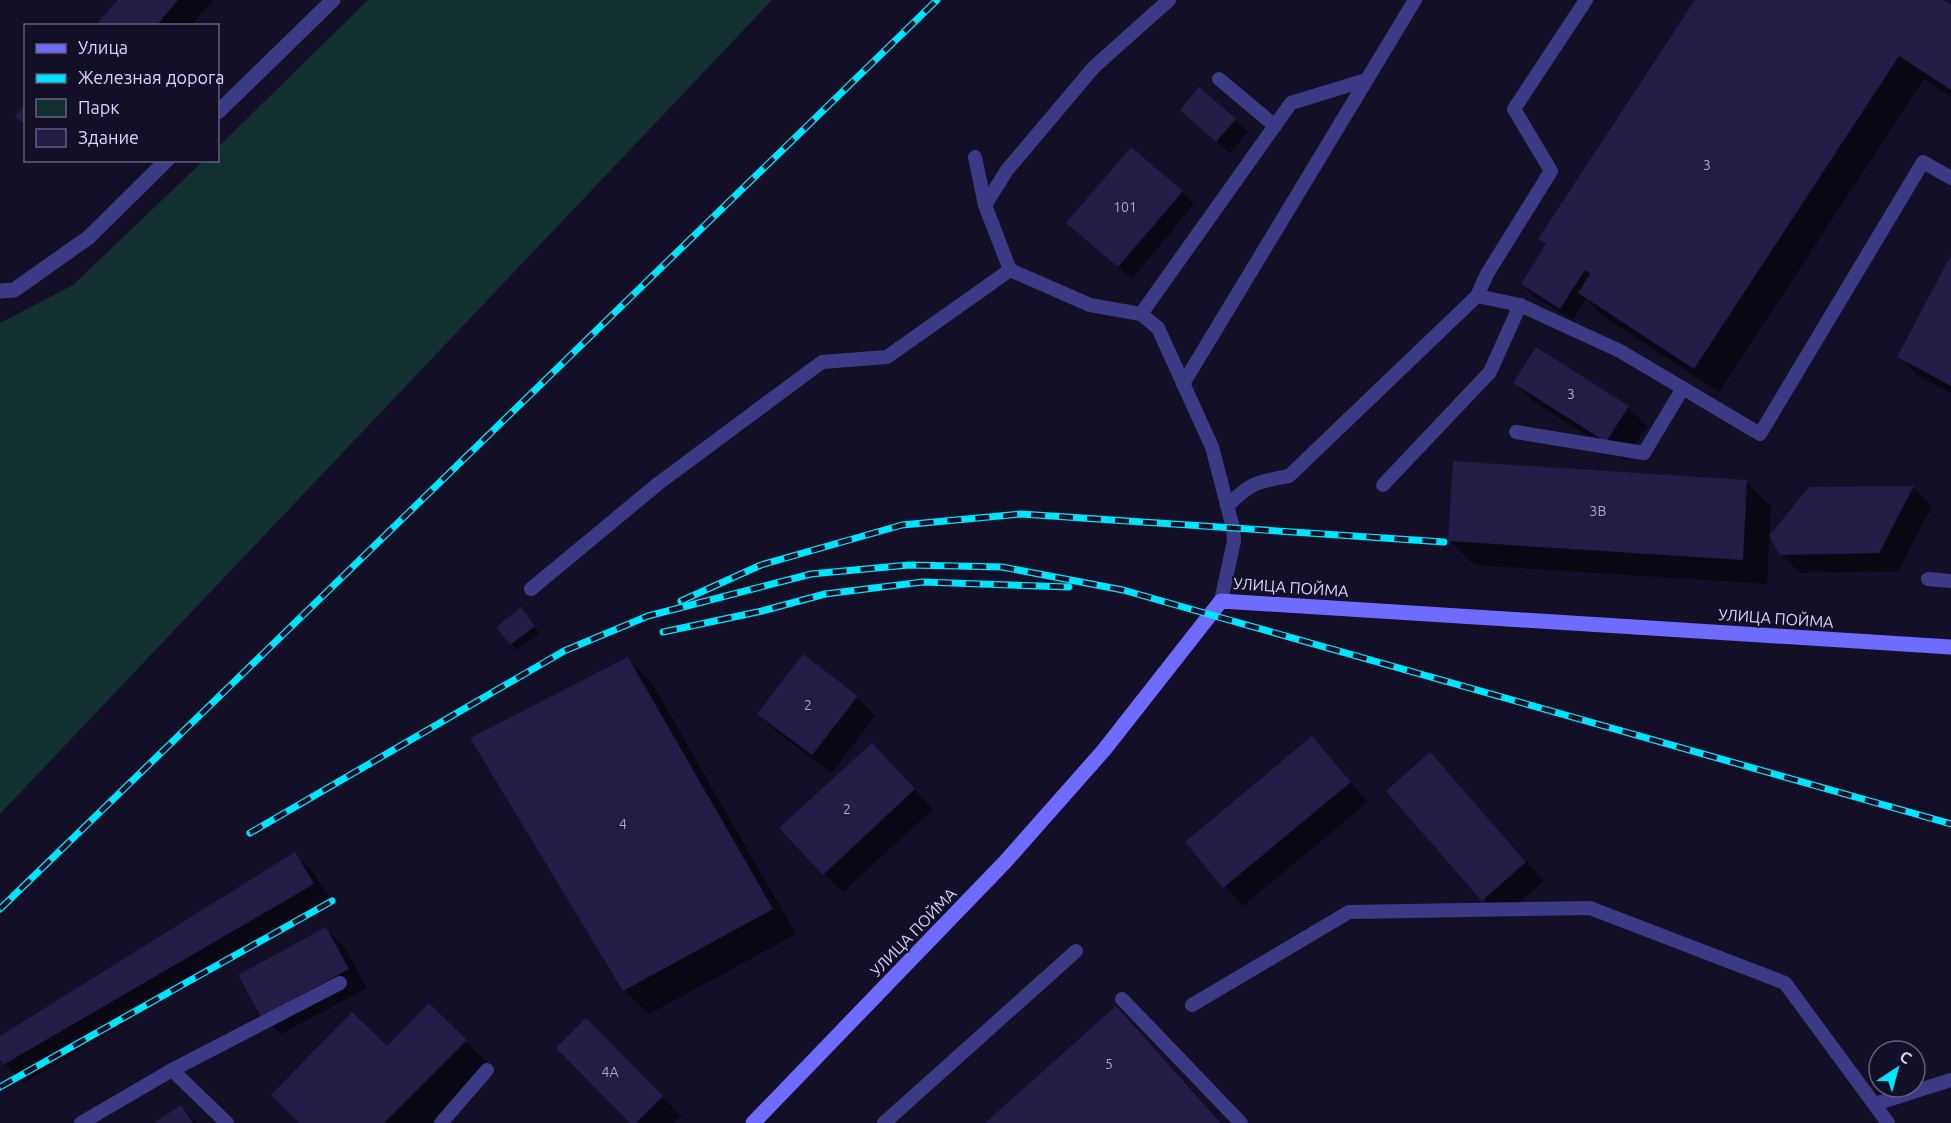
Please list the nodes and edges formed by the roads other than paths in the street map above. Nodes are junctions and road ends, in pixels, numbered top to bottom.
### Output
1 (333, 0) edge
2 (1169, 0) edge
3 (1415, 0) edge
4 (1586, 0) edge
5 (1220, 79) dead end
6 (1366, 80) junction
7 (219, 111) edge
8 (1275, 126) junction
9 (975, 157) dead end
10 (166, 162) edge
11 (1951, 178) edge
12 (985, 205) junction
13 (1010, 270) junction
14 (0, 291) edge
15 (1477, 296) junction
16 (1520, 305) junction
17 (1141, 314) junction
18 (1183, 384) junction
19 (1683, 388) junction
20 (1516, 432) dead end
21 (1383, 485) dead end
22 (1227, 506) junction
23 (1928, 579) dead end
24 (1951, 581) edge
25 (531, 589) dead end
26 (1221, 601) junction
27 (1951, 647) edge
28 (1076, 951) dead end
29 (340, 983) dead end
30 (1122, 999) dead end
31 (1192, 1005) dead end
32 (172, 1070) junction
33 (487, 1070) dead end
34 (1951, 1080) edge
35 (1875, 1104) junction
36 (81, 1123) edge
37 (227, 1123) edge
38 (441, 1123) edge
39 (753, 1123) edge
40 (884, 1123) edge
41 (1241, 1123) edge
42 (1888, 1123) edge

1 - 7 street
2 - 12 lane
3 - 6 lane
4 - 15 lane
5 - 8 lane
6 - 8 lane
6 - 18 lane
8 - 17 lane
9 - 12 lane
10 - 14 street
11 - 19 lane
12 - 13 lane
13 - 17 lane
13 - 25 lane
15 - 16 lane
15 - 22 lane
16 - 19 lane
16 - 21 lane
17 - 18 lane
18 - 22 lane
19 - 20 lane
22 - 26 lane
23 - 24 lane
26 - 27 street, УЛИЦА ПОЙМА
26 - 39 street, УЛИЦА ПОЙМА
28 - 40 lane
29 - 32 lane
30 - 41 lane
31 - 35 lane
32 - 36 lane
32 - 37 lane
33 - 38 lane
34 - 35 lane
35 - 42 lane

